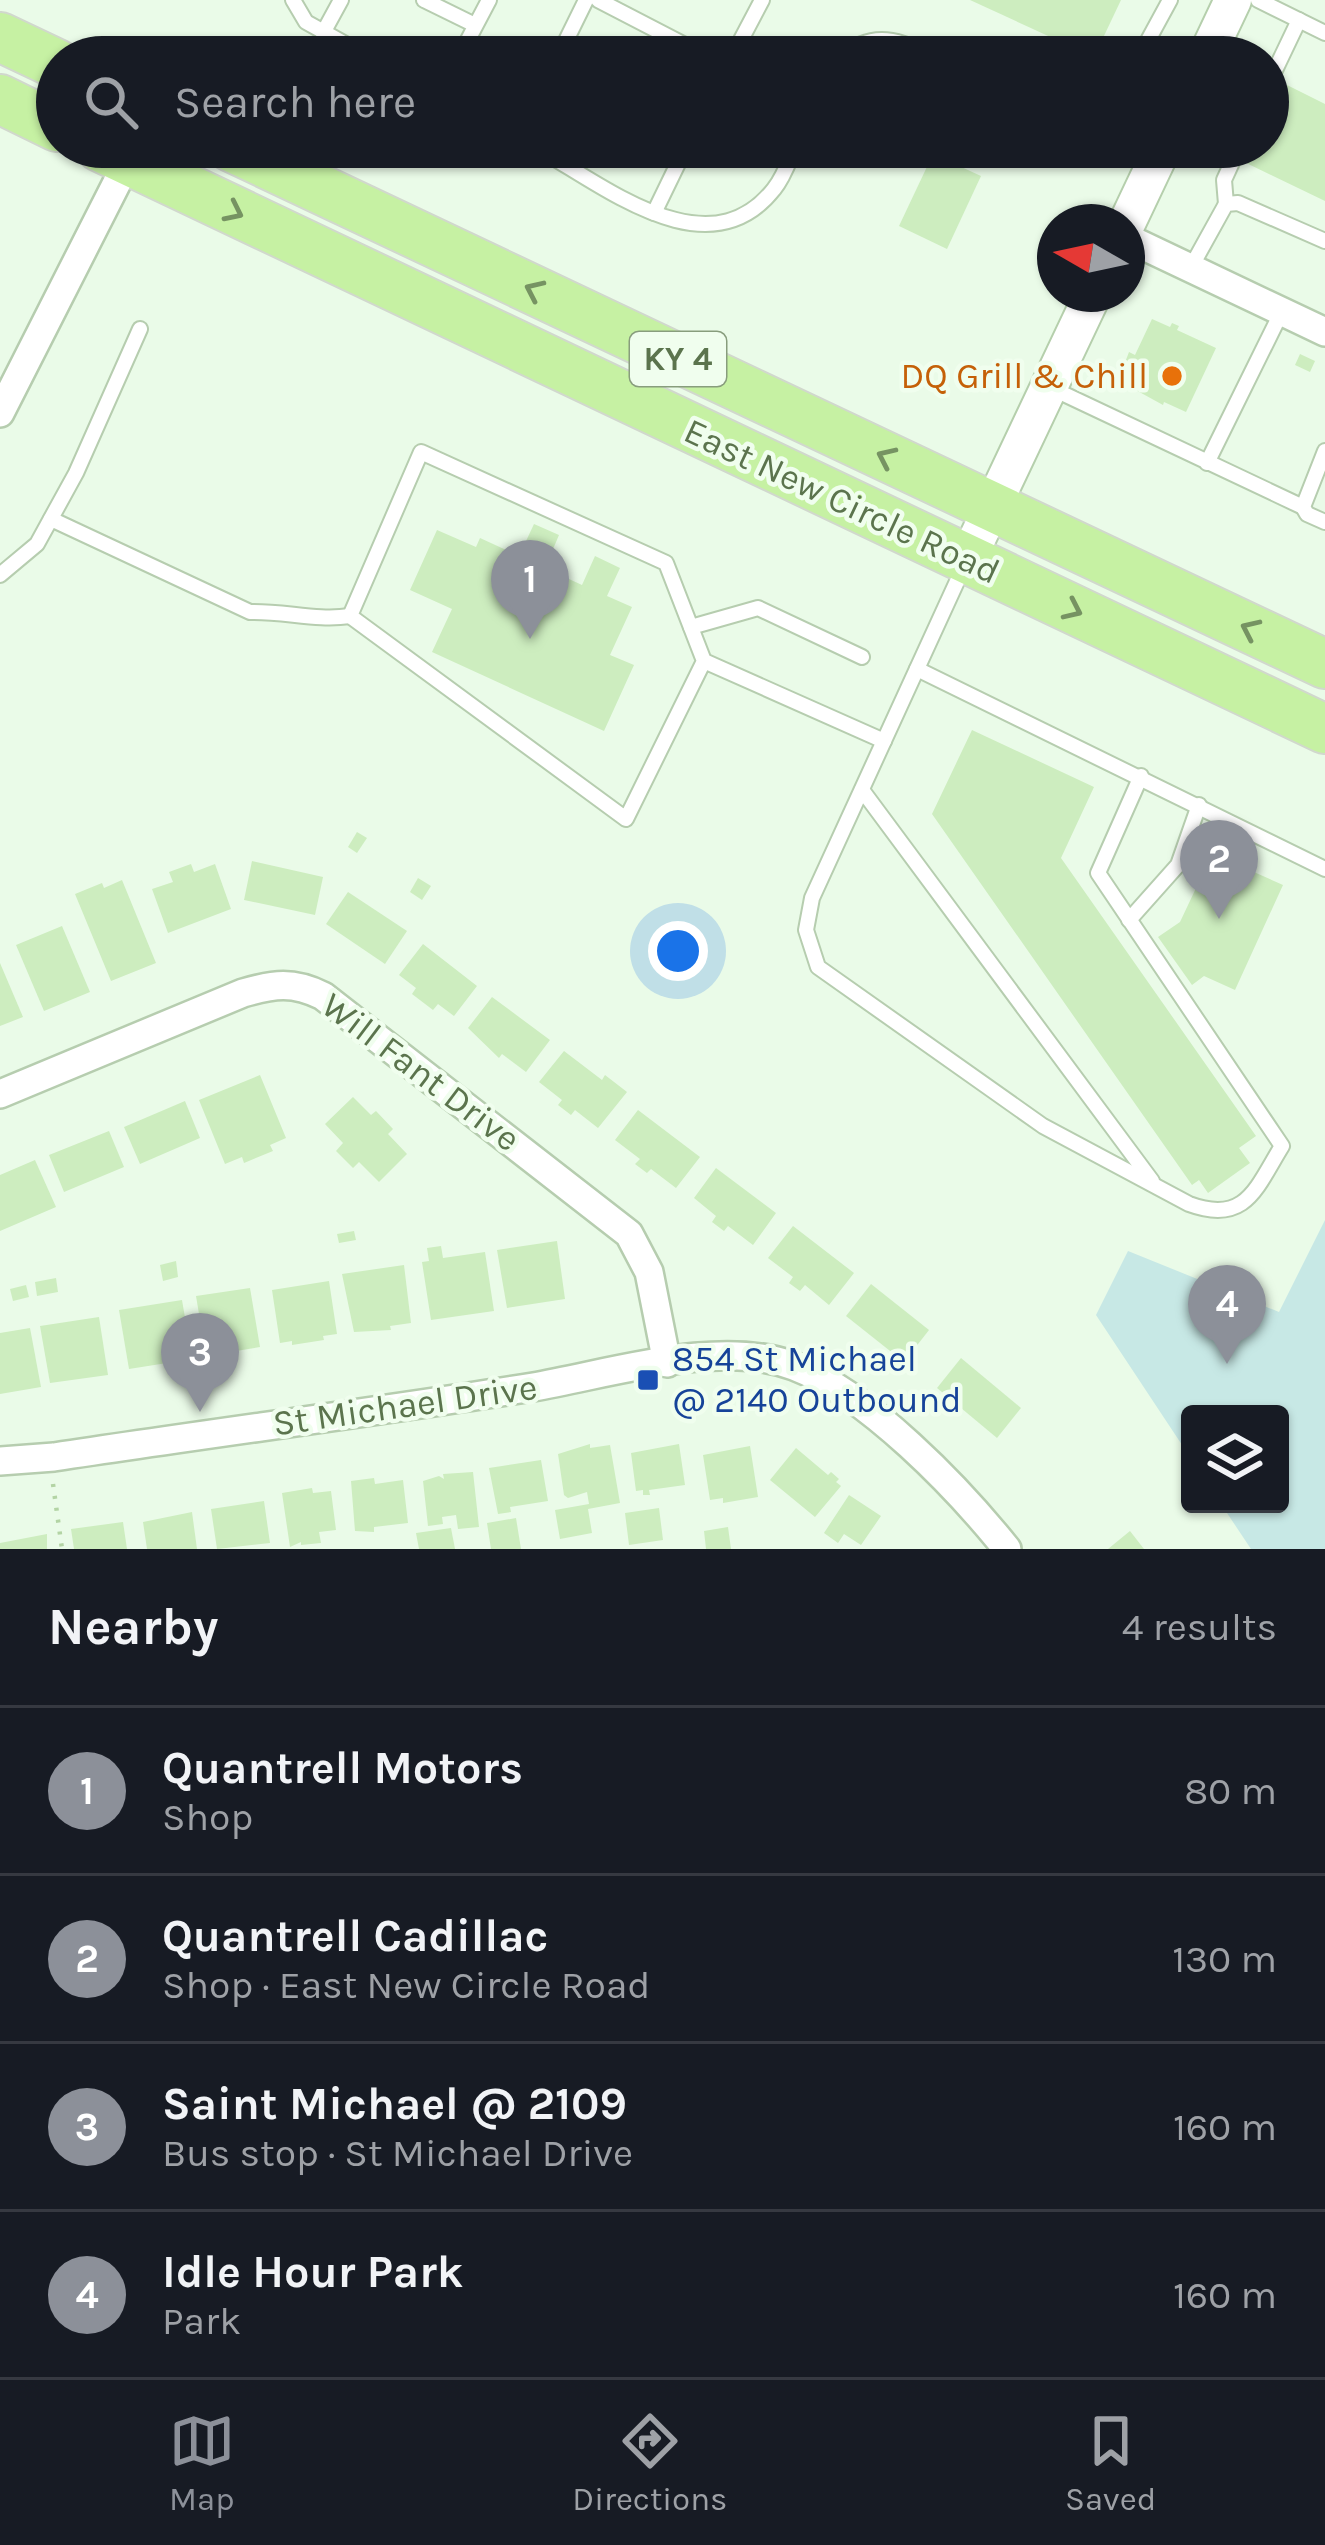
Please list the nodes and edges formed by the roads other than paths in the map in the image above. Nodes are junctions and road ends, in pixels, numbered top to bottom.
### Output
1 (293, 0) edge
2 (341, 0) edge
3 (424, 0) edge
4 (489, 0) edge
5 (586, 0) edge
6 (598, 0) edge
7 (762, 0) edge
8 (1170, 0) edge
9 (1233, 0) edge
10 (1258, 0) edge
11 (1299, 20) junction
12 (475, 25) junction
13 (323, 33) junction
14 (1325, 33) edge
15 (329, 36) edge
16 (470, 36) edge
17 (568, 36) edge
18 (667, 36) edge
19 (743, 36) edge
20 (1150, 36) edge
21 (1216, 36) edge
22 (0, 38) edge
23 (1289, 41) edge
24 (36, 54) edge
25 (0, 99) edge
26 (36, 117) edge
27 (114, 168) edge
28 (154, 168) edge
29 (275, 168) edge
30 (573, 168) edge
31 (676, 168) edge
32 (784, 168) edge
33 (1153, 168) edge
34 (1229, 168) edge
35 (1136, 204) edge
36 (1226, 204) junction
37 (654, 213) junction
38 (1325, 241) edge
39 (1145, 247) edge
40 (1190, 268) junction
41 (1282, 311) junction
42 (1085, 312) edge
43 (140, 328) dead end
44 (1325, 332) edge
45 (1049, 387) junction
46 (0, 413) edge
47 (1325, 452) edge
48 (1208, 463) junction
49 (992, 507) junction
50 (1303, 507) junction
51 (51, 519) junction
52 (1325, 522) edge
53 (968, 560) junction
54 (0, 575) edge
55 (350, 616) junction
56 (691, 627) junction
57 (862, 657) dead end
58 (704, 661) junction
59 (1325, 664) edge
60 (917, 669) junction
61 (1325, 729) edge
62 (884, 741) junction
63 (1141, 776) junction
64 (862, 790) junction
65 (1199, 805) junction
66 (1325, 869) edge
67 (1129, 920) junction
68 (0, 1094) edge
69 (1157, 1188) junction
70 (667, 1363) junction
71 (0, 1461) edge
72 (1007, 1549) edge

1 - 13 lane
2 - 13 lane
3 - 12 lane
4 - 12 lane
5 - 17 lane
6 - 18 lane
7 - 19 lane
8 - 20 lane
9 - 21 street
10 - 11 lane
11 - 14 lane
11 - 23 lane
12 - 16 lane
13 - 15 lane
22 - 24 highway
25 - 26 highway
27 - 46 street
28 -> 53 highway, East New Circle Road / KY 4
49 -> 29 highway, East New Circle Road / KY 4
30 - 37 lane
31 - 37 lane
32 - 37 lane
33 - 35 street
34 - 36 lane
36 - 38 lane
36 - 40 lane
39 - 40 street
40 - 41 street
41 - 44 street
41 - 48 lane
42 - 45 street
43 - 51 lane
45 - 48 lane
45 - 49 street
47 - 50 lane
48 - 50 lane
49 - 53 street
59 -> 49 highway, East New Circle Road / KY 4
50 - 52 lane
51 - 54 lane
51 - 55 lane
53 - 60 lane
53 -> 61 highway, East New Circle Road / KY 4
55 - 56 lane
55 - 58 lane
56 - 57 lane
56 - 58 lane
58 - 62 lane
60 - 62 lane
60 - 63 lane
62 - 64 lane
63 - 65 lane
63 - 67 lane
64 - 69 lane
64 - 69 lane
65 - 66 lane
65 - 67 lane
67 - 69 lane
68 - 70 street, Will Fant Drive
70 - 71 street, St Michael Drive
70 - 72 street, St Michael Drive

